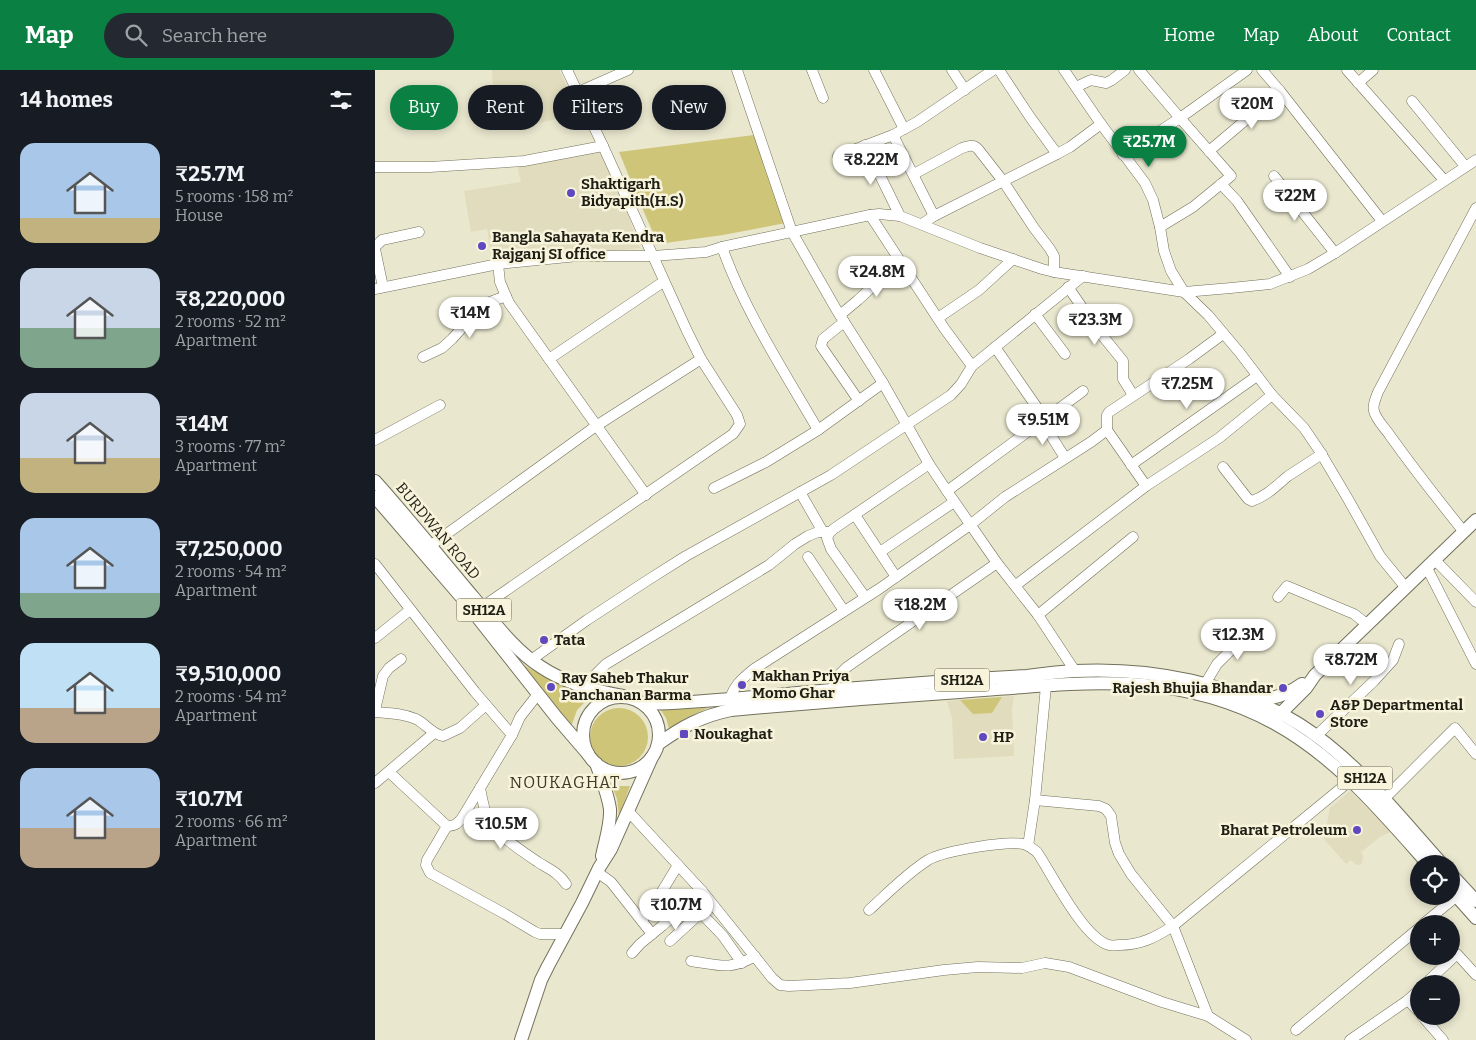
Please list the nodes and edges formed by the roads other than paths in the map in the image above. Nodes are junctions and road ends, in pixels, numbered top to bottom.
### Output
1 (567, 70) edge
2 (628, 70) edge
3 (737, 70) edge
4 (811, 70) edge
5 (874, 70) edge
6 (952, 70) edge
7 (993, 70) edge
8 (999, 70) edge
9 (1064, 70) edge
10 (1125, 70) edge
11 (1139, 70) edge
12 (1247, 70) edge
13 (1262, 70) edge
14 (1347, 70) edge
15 (1373, 70) edge
16 (1358, 82) junction
17 (574, 85) edge
18 (594, 85) edge
19 (1076, 87) junction
20 (965, 90) junction
21 (1280, 91) junction
22 (823, 98) dead end
23 (1412, 101) dead end
24 (1180, 118) junction
25 (1101, 124) junction
26 (904, 129) junction
27 (596, 130) edge
28 (893, 135) junction
29 (865, 145) junction
30 (603, 146) junction
31 (1209, 150) junction
32 (1057, 154) junction
33 (1123, 155) junction
34 (838, 156) dead end
35 (1476, 160) edge
36 (1465, 166) junction
37 (375, 167) edge
38 (914, 174) junction
39 (1274, 176) dead end
40 (1444, 180) junction
41 (1003, 181) junction
42 (1221, 184) junction
43 (1476, 208) edge
44 (870, 215) junction
45 (900, 216) junction
46 (934, 216) junction
47 (1383, 222) junction
48 (922, 224) junction
49 (1160, 227) junction
50 (419, 232) dead end
51 (792, 232) junction
52 (722, 247) junction
53 (375, 248) edge
54 (1335, 253) junction
55 (653, 256) junction
56 (1013, 259) junction
57 (498, 264) junction
58 (904, 267) junction
59 (1054, 272) junction
60 (1083, 276) junction
61 (1290, 277) junction
62 (663, 282) junction
63 (1068, 287) junction
64 (379, 288) edge
65 (1184, 292) junction
66 (505, 296) junction
67 (1035, 314) junction
68 (842, 318) junction
69 (938, 318) junction
70 (1223, 334) junction
71 (995, 348) junction
72 (1065, 354) dead end
73 (423, 358) dead end
74 (549, 359) junction
75 (701, 359) junction
76 (972, 366) junction
77 (1257, 376) junction
78 (883, 383) junction
79 (1083, 391) dead end
80 (1272, 395) junction
81 (1133, 396) junction
82 (859, 401) junction
83 (440, 405) dead end
84 (1044, 420) junction
85 (906, 424) junction
86 (596, 426) junction
87 (818, 430) junction
88 (1107, 430) junction
89 (375, 440) edge
90 (1322, 454) junction
91 (1065, 458) junction
92 (929, 464) junction
93 (1131, 465) junction
94 (1223, 467) dead end
95 (375, 481) edge
96 (1146, 486) junction
97 (714, 488) dead end
98 (947, 491) junction
99 (800, 492) junction
100 (646, 495) junction
101 (954, 502) junction
102 (377, 504) edge
103 (855, 515) junction
104 (1476, 520) edge
105 (970, 525) junction
106 (826, 532) junction
107 (1464, 532) junction
108 (1133, 537) dead end
109 (430, 546) junction
110 (880, 552) junction
111 (809, 557) dead end
112 (997, 563) junction
113 (375, 564) edge
114 (1431, 564) junction
115 (896, 577) junction
116 (1016, 585) junction
117 (1406, 588) junction
118 (865, 597) junction
119 (1278, 597) dead end
120 (1476, 602) edge
121 (482, 607) junction
122 (410, 610) junction
123 (845, 611) junction
124 (1038, 615) junction
125 (1367, 625) junction
126 (1255, 626) dead end
127 (497, 633) junction
128 (375, 638) edge
129 (1399, 644) dead end
130 (401, 659) dead end
131 (531, 660) junction
132 (1476, 664) edge
133 (1075, 671) junction
134 (1205, 684) junction
135 (1046, 686) junction
136 (590, 688) junction
137 (832, 690) junction
138 (1300, 690) junction
139 (538, 694) junction
140 (623, 696) junction
141 (730, 699) junction
142 (1253, 700) junction
143 (645, 704) junction
144 (486, 705) junction
145 (375, 711) edge
146 (1273, 716) junction
147 (1301, 725) junction
148 (434, 733) junction
149 (512, 735) junction
150 (1316, 736) junction
151 (658, 744) junction
152 (1476, 754) edge
153 (652, 757) junction
154 (592, 759) junction
155 (389, 772) junction
156 (1351, 780) junction
157 (375, 783) edge
158 (480, 788) junction
159 (1384, 799) junction
160 (1035, 800) junction
161 (628, 811) junction
162 (447, 826) junction
163 (1028, 846) junction
164 (1420, 855) edge
165 (1434, 855) edge
166 (678, 865) junction
167 (598, 870) junction
168 (1460, 877) edge
169 (1460, 882) edge
170 (566, 884) dead end
171 (1476, 890) edge
172 (702, 891) junction
173 (1460, 900) edge
174 (1476, 901) edge
175 (712, 903) junction
176 (1442, 905) edge
177 (869, 910) dead end
178 (701, 912) junction
179 (1432, 915) edge
180 (1476, 918) edge
181 (642, 920) junction
182 (1173, 926) junction
183 (565, 934) junction
184 (653, 934) junction
185 (1410, 935) edge
186 (670, 941) dead end
187 (631, 953) dead end
188 (755, 956) junction
189 (691, 961) dead end
190 (742, 964) junction
191 (1435, 975) edge
192 (1476, 975) edge
193 (1408, 1000) edge
194 (1208, 1016) junction
195 (1430, 1025) edge
196 (1296, 1030) dead end
197 (521, 1040) edge
198 (1245, 1040) edge
199 (1351, 1040) edge
200 (1443, 1040) edge

1 - 17 street
2 - 18 street
3 - 51 street
4 - 22 street
5 - 26 street
6 - 20 street
7 - 20 street
8 - 32 street
9 - 19 street
10 - 19 street
11 - 24 street
12 - 24 street
13 - 21 street
14 - 16 street
15 - 16 street
16 - 40 street
19 - 25 street
20 - 26 street
21 - 31 street
21 - 47 street
23 - 36 street
24 - 31 street
24 - 33 street
25 - 32 street
25 - 33 street
26 - 28 street
27 - 30 street
28 - 29 street
28 - 38 street
29 - 34 street
29 - 45 street
30 - 37 street
30 - 55 street
31 - 42 street
32 - 41 street
33 - 49 street
35 - 36 street
36 - 40 street
38 - 41 street
38 - 46 street
39 - 54 street
40 - 47 street
41 - 46 street
41 - 59 street
42 - 49 street
42 - 61 street
43 - 107 street
44 - 45 street
44 - 51 street
44 - 58 street
45 - 48 street
46 - 48 street
47 - 54 street
48 - 56 street
49 - 65 street
50 - 53 street
51 - 52 street
51 - 68 street
52 - 55 street
52 - 87 street
53 - 64 street
54 - 61 street
55 - 57 street
55 - 62 street
56 - 59 street
56 - 69 street
57 - 64 street
57 - 66 street
58 - 68 street
58 - 69 street
59 - 60 street
60 - 63 street
60 - 65 street
61 - 65 street
62 - 74 street
62 - 75 street
63 - 67 street
63 - 81 street
65 - 70 street
66 - 73 street
66 - 74 street
67 - 71 street
67 - 72 street
68 - 78 street
68 - 82 street
69 - 76 street
70 - 77 street
70 - 81 street
71 - 76 street
71 - 84 street
74 - 86 street
75 - 86 street
75 - 100 street
76 - 85 street
77 - 80 street
77 - 93 street
78 - 82 street
78 - 85 street
79 - 84 street
80 - 90 street
80 - 96 street
81 - 88 street
82 - 87 street
83 - 89 street
84 - 91 street
84 - 98 street
85 - 92 street
85 - 99 street
86 - 100 street
86 - 109 street
87 - 97 street
88 - 91 street
88 - 93 street
90 - 94 street
90 - 117 street
91 - 105 street
92 - 98 street
92 - 103 street
93 - 96 street
95 - 109 main road, BURDWAN ROAD / SH12A
96 - 116 street
98 - 101 street
99 - 106 street
99 - 131 street
100 - 121 street
101 - 105 street
101 - 110 street
102 - 127 main road, BURDWAN ROAD / SH12A
103 - 106 street
103 - 110 street
104 - 107 main road
105 - 112 street
105 - 115 street
106 - 118 street
106 - 136 street
107 - 114 main road
108 - 124 street
109 - 121 main road, BURDWAN ROAD / SH12A
110 - 115 street
111 - 123 street
112 - 116 street
112 - 137 street
113 - 122 street
114 - 117 main road
114 - 120 street
114 - 132 street
115 - 118 street
116 - 124 street
117 - 125 main road
118 - 123 street
119 - 125 street
121 - 127 main road, BURDWAN ROAD / SH12A
122 - 128 street
122 - 144 street
123 - 141 street
124 - 133 street
125 - 138 main road
126 - 134 street
127 - 131 main road, BURDWAN ROAD / SH12A
127 - 139 main road, BURDWAN ROAD / SH12A
129 - 150 street
130 - 145 street
131 - 136 main road, BURDWAN ROAD / SH12A
133 - 134 main road, SH12A
133 - 137 main road, SH12A
134 - 142 main road, SH12A
135 - 146 main road, SH12A
135 - 151 main road, SH12A
135 - 160 street
136 - 140 main road, BURDWAN ROAD / SH12A
137 - 141 main road, SH12A
138 - 142 main road
138 - 146 main road
138 - 147 main road
139 - 149 street
139 - 154 main road, BURDWAN ROAD / SH12A
140 - 143 main road, SH12A
140 - 154 main road
141 - 143 main road, SH12A
142 - 146 main road, SH12A
143 - 151 main road
144 - 148 street
144 - 149 street
145 - 148 street
146 - 147 main road, SH12A
146 - 156 main road, SH12A
147 - 150 main road, SH12A
148 - 155 street
149 - 158 street
150 - 159 main road, SH12A
151 - 153 main road
152 - 159 street
153 - 154 main road, SH12A
153 - 161 main road
154 - 167 main road
155 - 157 street
155 - 162 street
156 - 164 main road, SH12A
156 - 182 street
158 - 162 street
158 - 170 street
159 - 165 main road, SH12A
160 - 163 street
160 - 182 street
161 - 166 street
161 - 167 main road
162 - 183 street
163 - 177 street
163 - 182 street
166 - 172 street
166 - 181 street
167 - 181 street
167 - 183 main road
168 - 171 main road
169 - 174 main road
172 - 175 street
172 - 184 street
173 - 180 main road
175 - 178 street
175 - 188 street
176 - 179 street
178 - 186 street
178 - 190 street
181 - 184 street
182 - 194 street
183 - 197 main road
184 - 187 street
185 - 196 street
188 - 190 street
188 - 194 street
189 - 190 street
191 - 192 street
193 - 199 street
194 - 198 street
195 - 200 street

